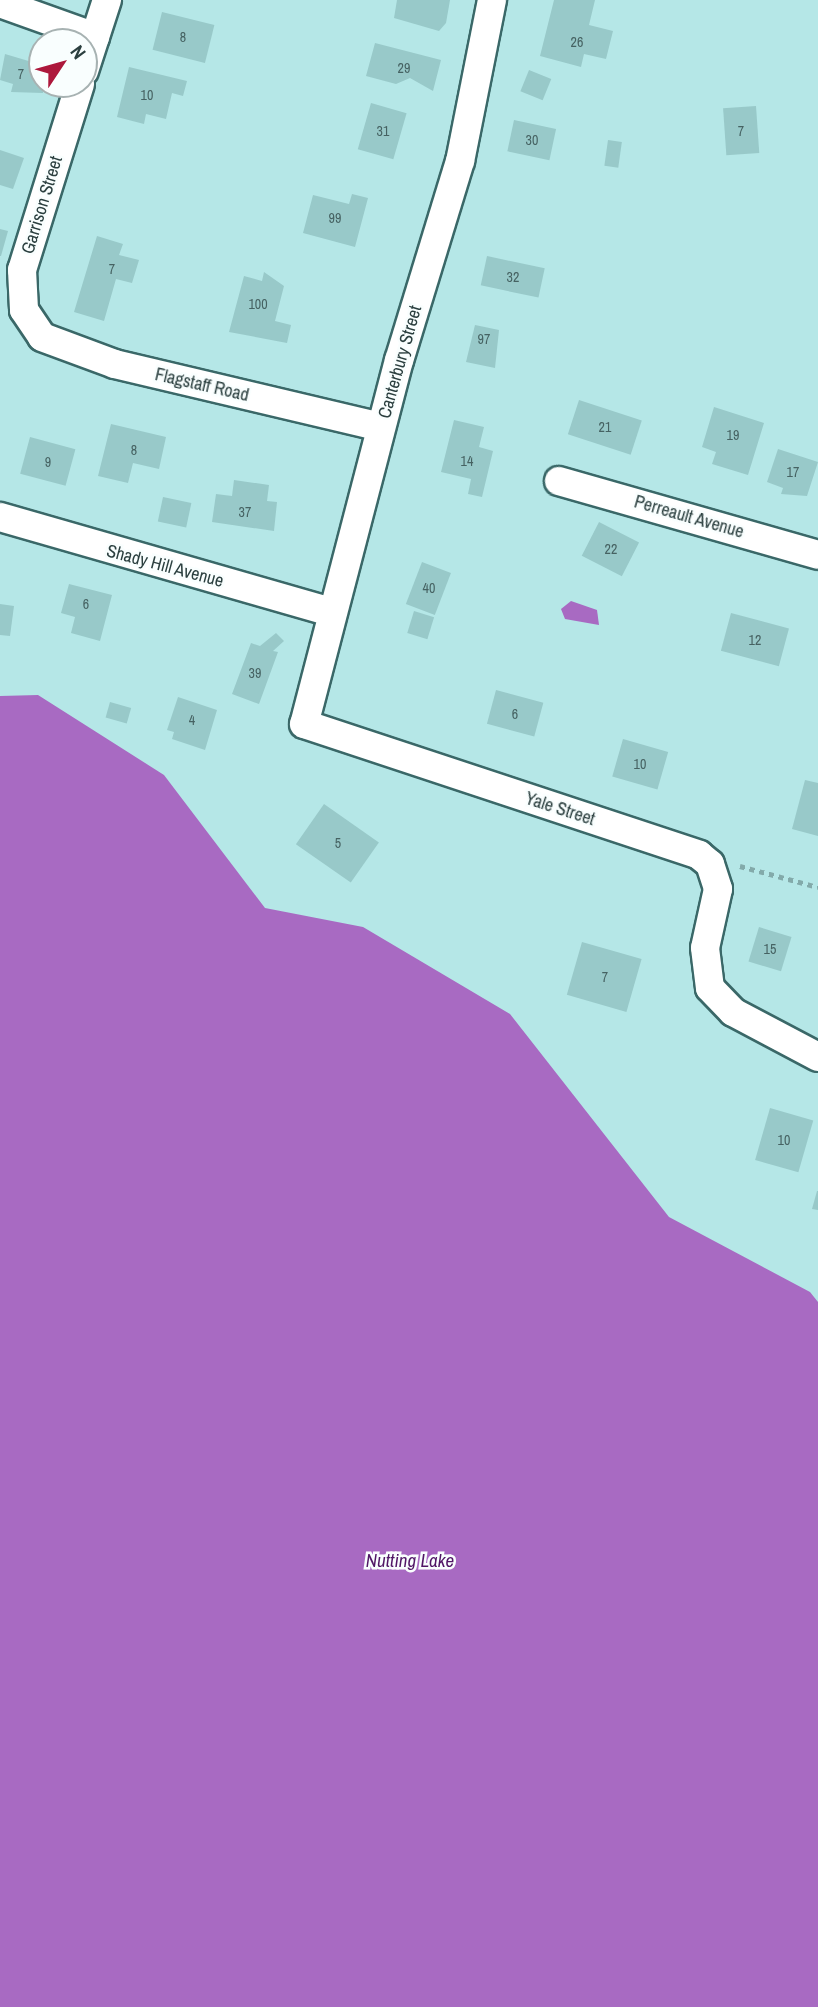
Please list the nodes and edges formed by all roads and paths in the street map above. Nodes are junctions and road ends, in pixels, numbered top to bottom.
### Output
1 (107, 0) edge
2 (492, 0) edge
3 (0, 4) edge
4 (68, 28) edge
5 (97, 28) edge
6 (76, 98) edge
7 (32, 326) joint
8 (381, 427) junction
9 (559, 481) dead end
10 (0, 517) edge
11 (818, 555) edge
12 (331, 612) junction
13 (304, 724) joint
14 (699, 855) junction
15 (818, 887) edge
16 (818, 1057) edge

1 - 5 street
2 - 8 street, Canterbury Street
3 - 4 street
6 - 7 street, Garrison Street
7 - 8 street, Flagstaff Road
8 - 12 street, Canterbury Street
9 - 11 street, Perreault Avenue
10 - 12 street, Shady Hill Avenue
12 - 13 street, Canterbury Street
13 - 14 street, Yale Street
14 - 15 path
14 - 16 street

